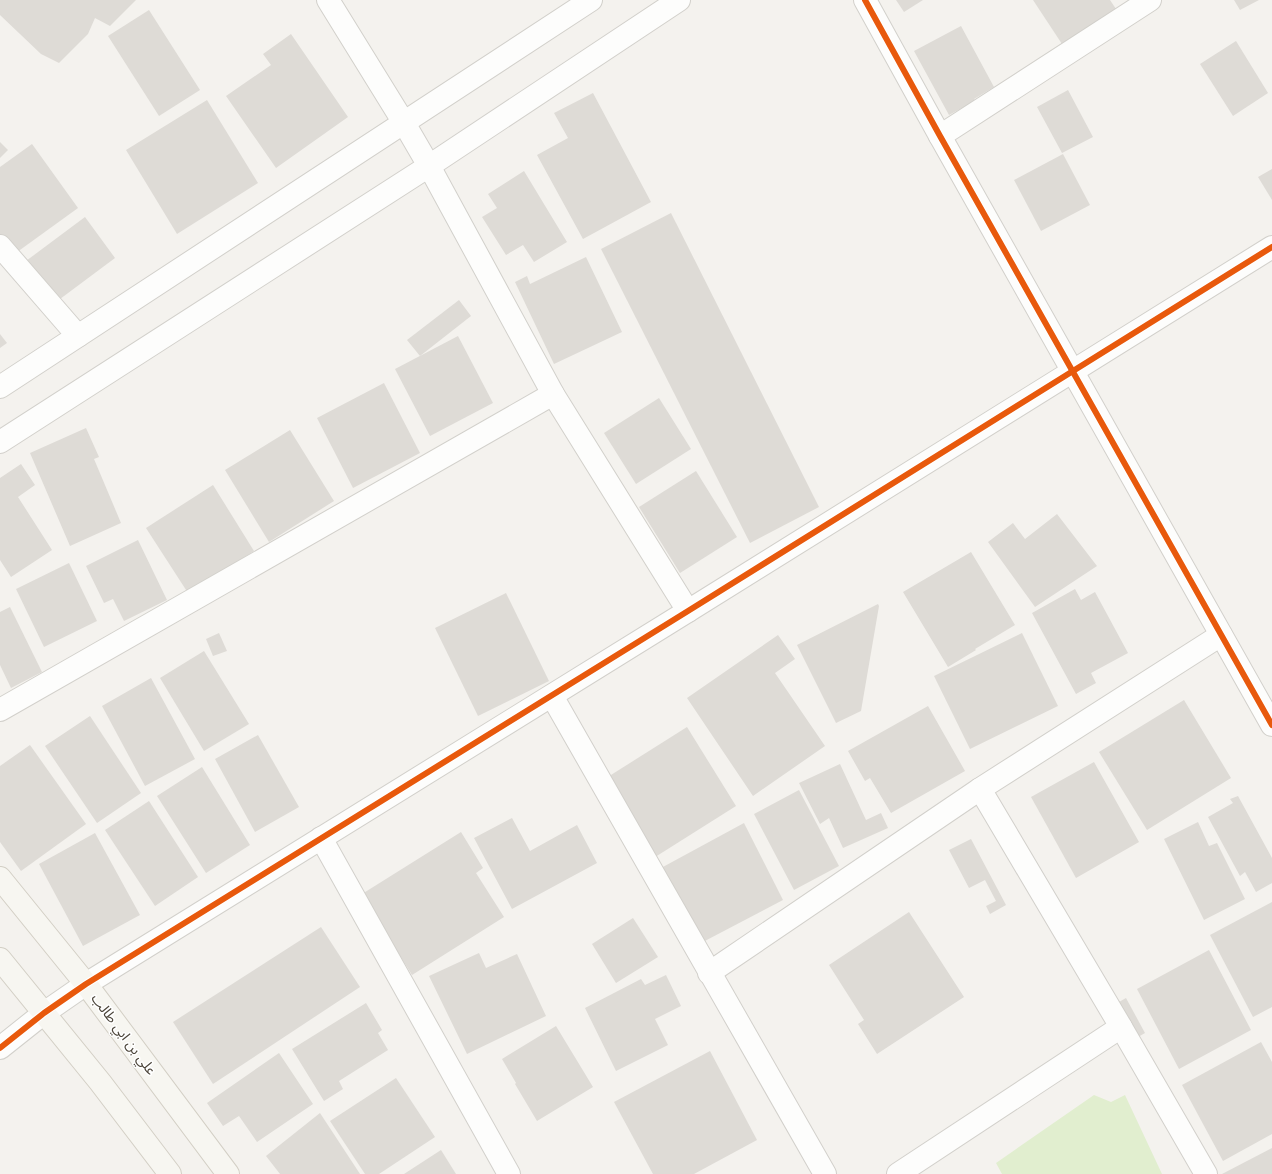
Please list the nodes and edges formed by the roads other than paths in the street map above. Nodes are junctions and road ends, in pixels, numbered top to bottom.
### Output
1 (328, 0) edge
2 (592, 0) edge
3 (679, 0) edge
4 (865, 0) edge
5 (1150, 0) edge
6 (404, 123) junction
7 (940, 136) junction
8 (429, 166) junction
9 (0, 246) edge
10 (1272, 247) edge
11 (78, 336) junction
12 (1073, 372) junction
13 (0, 387) edge
14 (553, 394) junction
15 (0, 442) edge
16 (688, 611) junction
17 (1221, 635) junction
18 (552, 696) junction
19 (0, 710) edge
20 (1272, 725) edge
21 (980, 789) junction
22 (321, 838) junction
23 (0, 878) edge
24 (0, 959) edge
25 (709, 973) junction
26 (86, 984) junction
27 (44, 1013) junction
28 (1121, 1028) junction
29 (0, 1048) edge
30 (170, 1174) edge
31 (228, 1174) edge
32 (509, 1174) edge
33 (825, 1174) edge
34 (898, 1174) edge
35 (1206, 1174) edge

1 - 6 street
2 - 6 street
3 - 8 street
4 - 7 street
5 - 7 street
6 - 8 street
6 - 11 street
7 - 12 street
8 - 14 street
8 - 15 street
9 - 11 street
10 - 12 street
11 - 13 street
12 - 16 street
12 - 17 street
14 - 16 street
14 - 19 street
16 - 18 street
17 - 20 street
17 - 21 street
18 - 22 street
18 - 25 street
21 - 25 street
21 - 28 street
22 - 26 street
22 - 32 street
23 - 26 main road, علي بن ابي طالب
24 - 27 main road
25 - 33 street
26 - 27 street
26 - 31 main road, علي بن ابي طالب
27 - 29 street
27 - 30 main road
28 - 34 street
28 - 35 street

